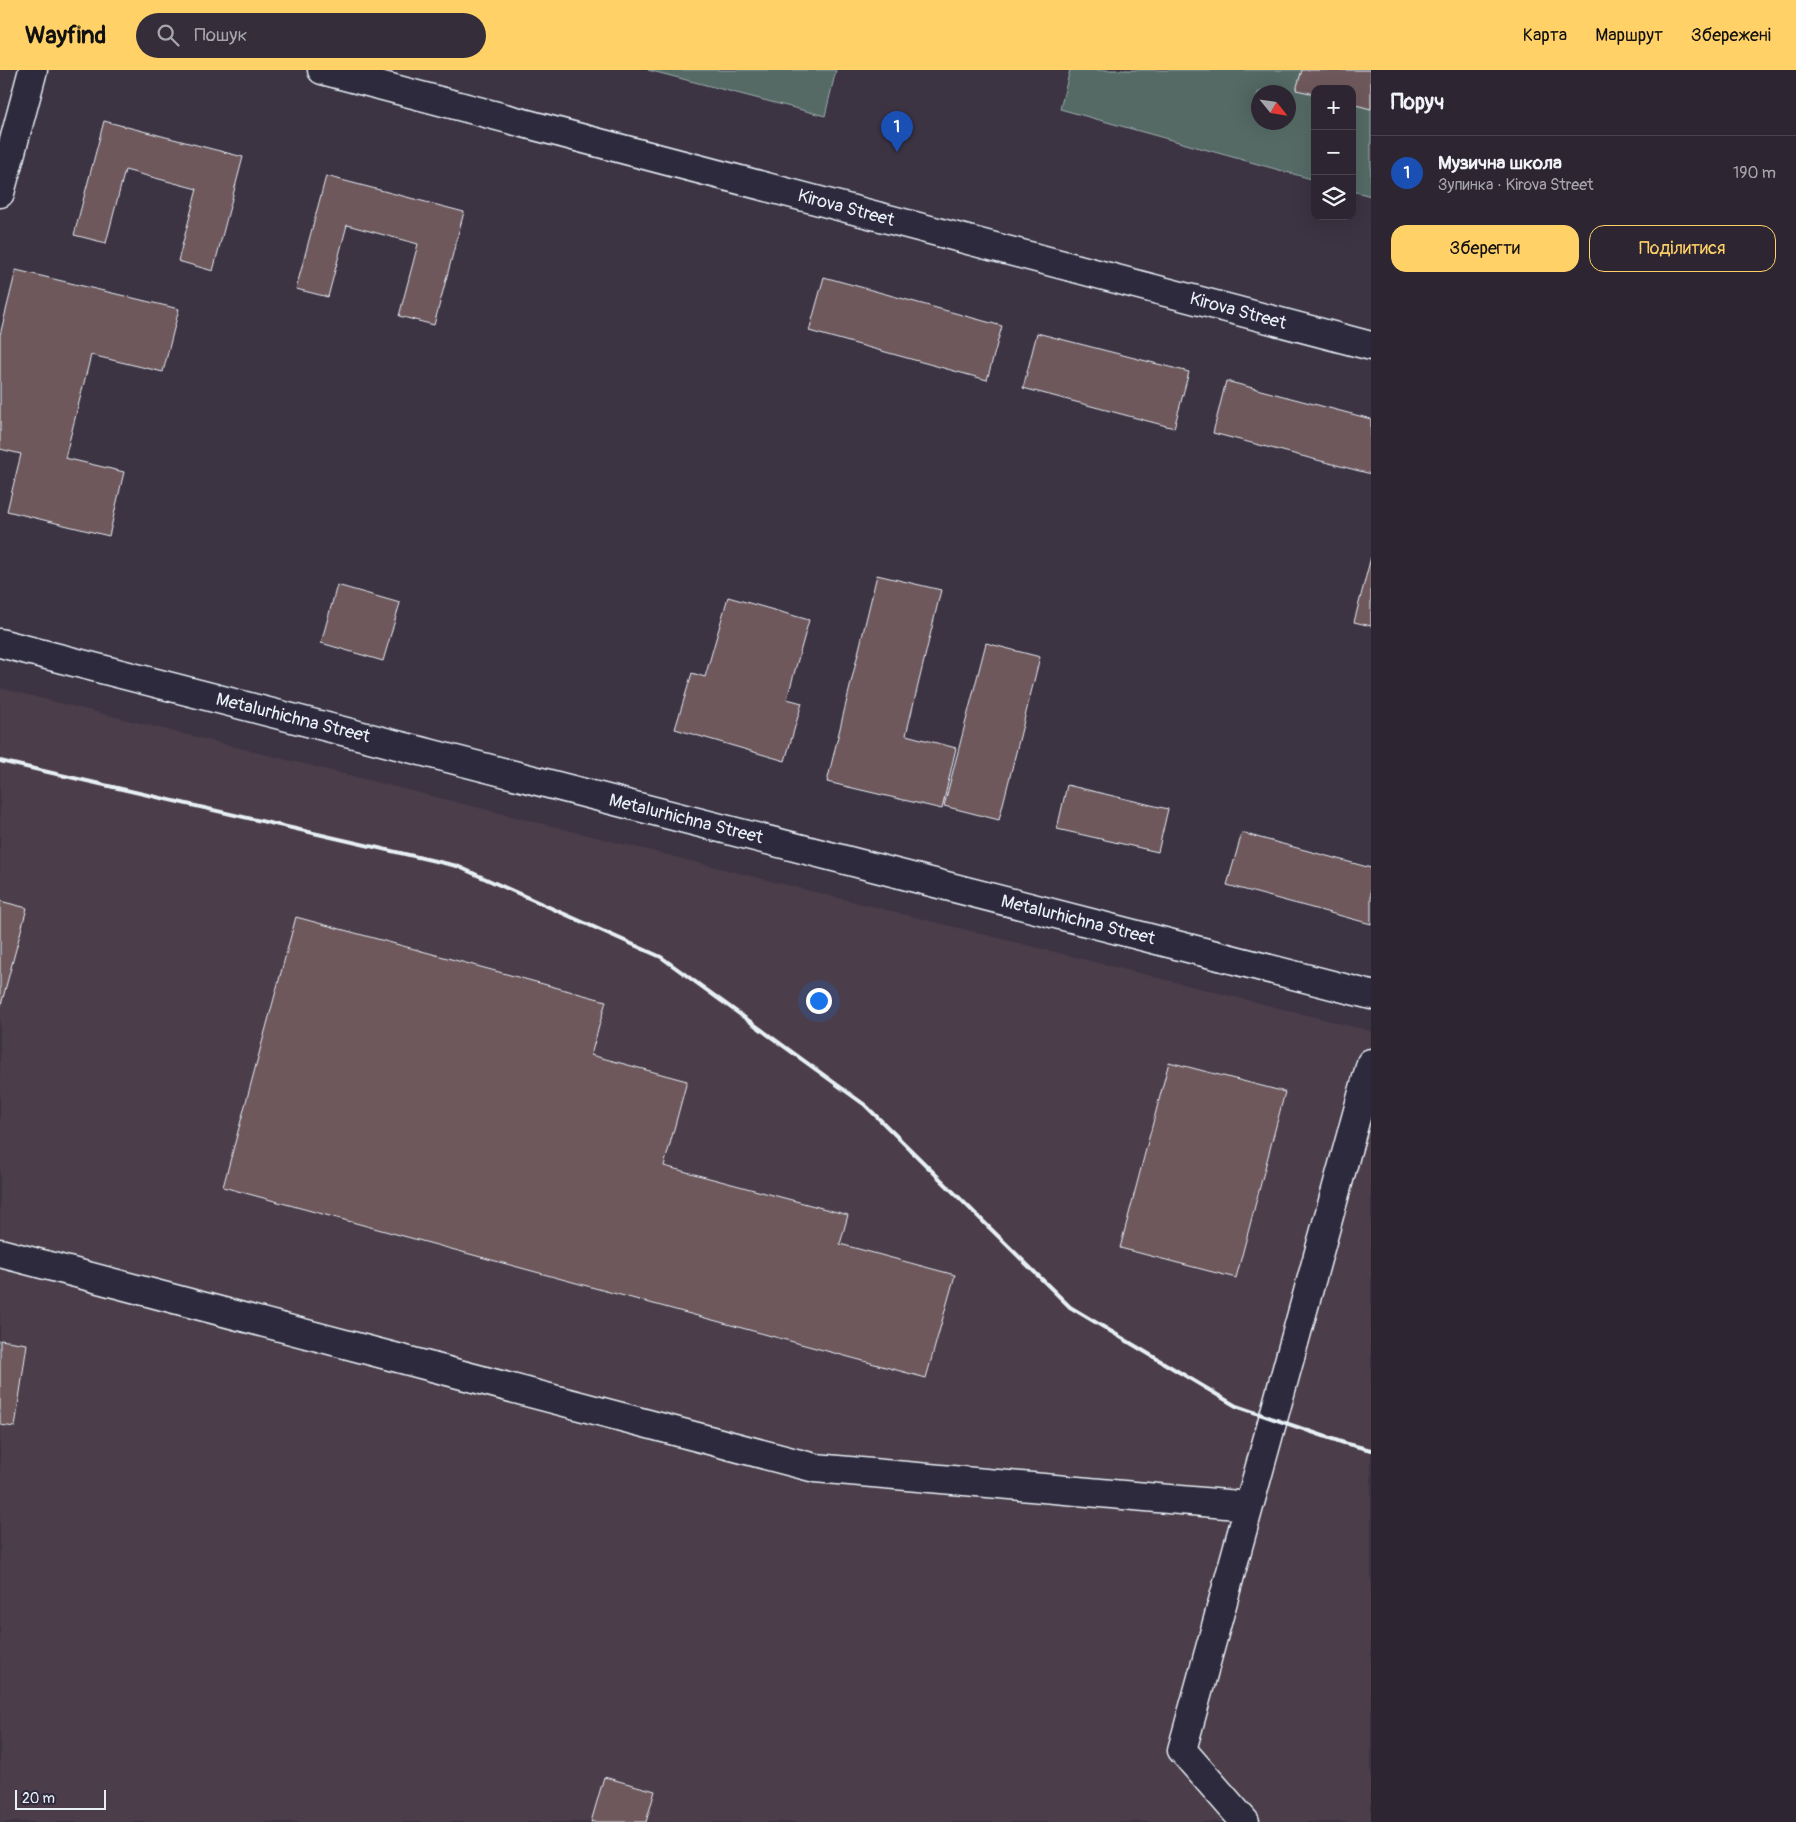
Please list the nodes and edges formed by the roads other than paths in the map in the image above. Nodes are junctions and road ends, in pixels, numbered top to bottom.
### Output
1 (32, 70) edge
2 (322, 70) edge
3 (0, 193) edge
4 (1371, 346) edge
5 (0, 643) edge
6 (1371, 995) edge
7 (1371, 1063) edge
8 (0, 1253) edge
9 (1249, 1506) junction
10 (1245, 1822) edge

1 - 3 street
2 - 4 street, Kirova Street
5 - 6 street, Metalurhichna Street
7 - 9 street
8 - 9 street
9 - 10 street

